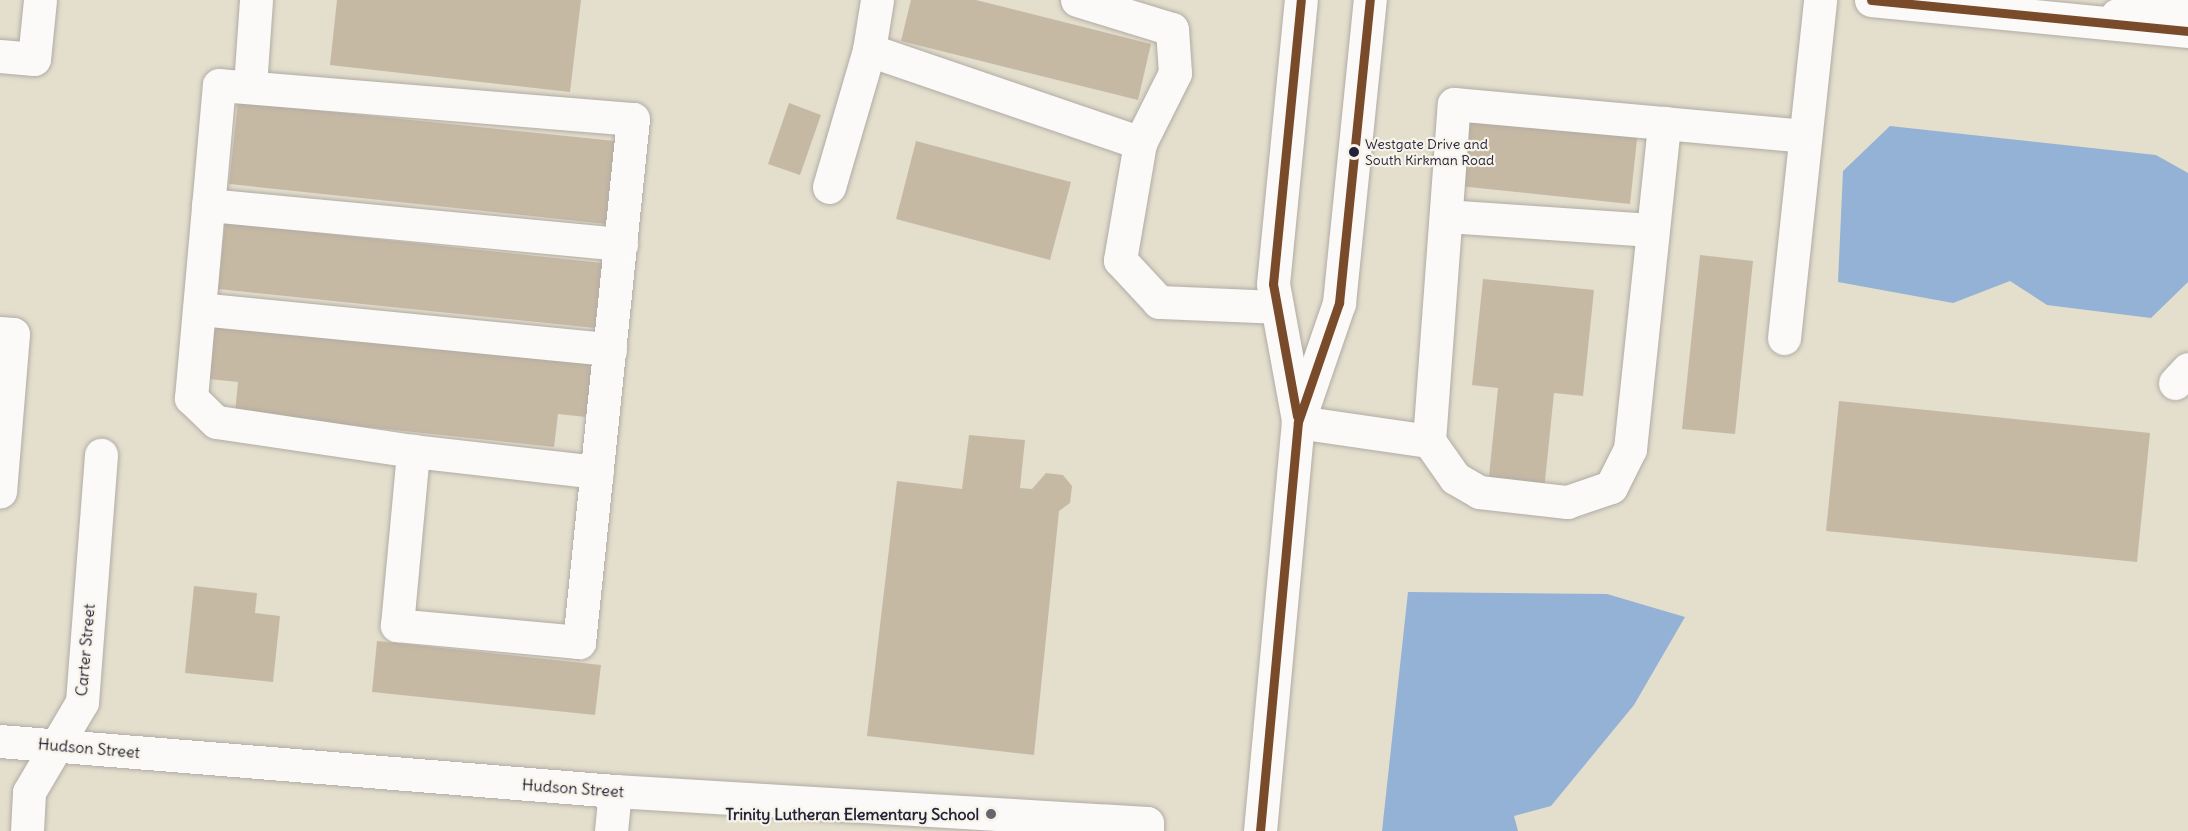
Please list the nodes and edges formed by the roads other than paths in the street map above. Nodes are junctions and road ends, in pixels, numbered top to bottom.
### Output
1 (40, 0) edge
2 (256, 0) edge
3 (877, 0) edge
4 (1077, 0) edge
5 (1301, 0) edge
6 (1370, 0) edge
7 (1820, 0) edge
8 (1871, 0) edge
9 (2181, 0) edge
10 (2089, 22) junction
11 (2188, 31) edge
12 (869, 51) junction
13 (0, 56) edge
14 (250, 86) junction
15 (1664, 123) junction
16 (1805, 136) junction
17 (1140, 143) junction
18 (829, 187) dead end
19 (208, 205) junction
20 (1446, 216) junction
21 (1653, 230) junction
22 (621, 244) junction
23 (1277, 307) junction
24 (199, 309) junction
25 (0, 333) edge
26 (1784, 338) dead end
27 (610, 349) junction
28 (1298, 422) junction
29 (1429, 441) junction
30 (413, 451) junction
31 (101, 455) dead end
32 (597, 472) junction
33 (0, 491) edge
34 (0, 741) edge
35 (54, 745) junction
36 (615, 791) junction
37 (1147, 827) edge
38 (27, 831) edge
39 (611, 831) edge
40 (1260, 831) edge

1 - 13 street
2 - 14 street
3 - 12 street
4 - 17 street
5 - 23 street
6 - 28 street
7 - 16 street
8 - 10 street
9 - 10 street
10 - 11 street
12 - 17 street
12 - 18 street
14 - 19 street
14 - 22 street
15 - 16 street
15 - 20 street
15 - 21 street
16 - 26 street
17 - 23 street
19 - 22 street
19 - 24 street
20 - 21 street
20 - 29 street
21 - 29 street
22 - 27 street
23 - 28 street
24 - 27 street
24 - 30 street
25 - 33 street
27 - 32 street
28 - 29 street
28 - 40 street
30 - 32 street
30 - 32 street
31 - 35 street, Carter Street
34 - 35 street, Hudson Street
35 - 36 street, Hudson Street
35 - 38 street, Carter Street
36 - 37 street, Hudson Street
36 - 39 street

